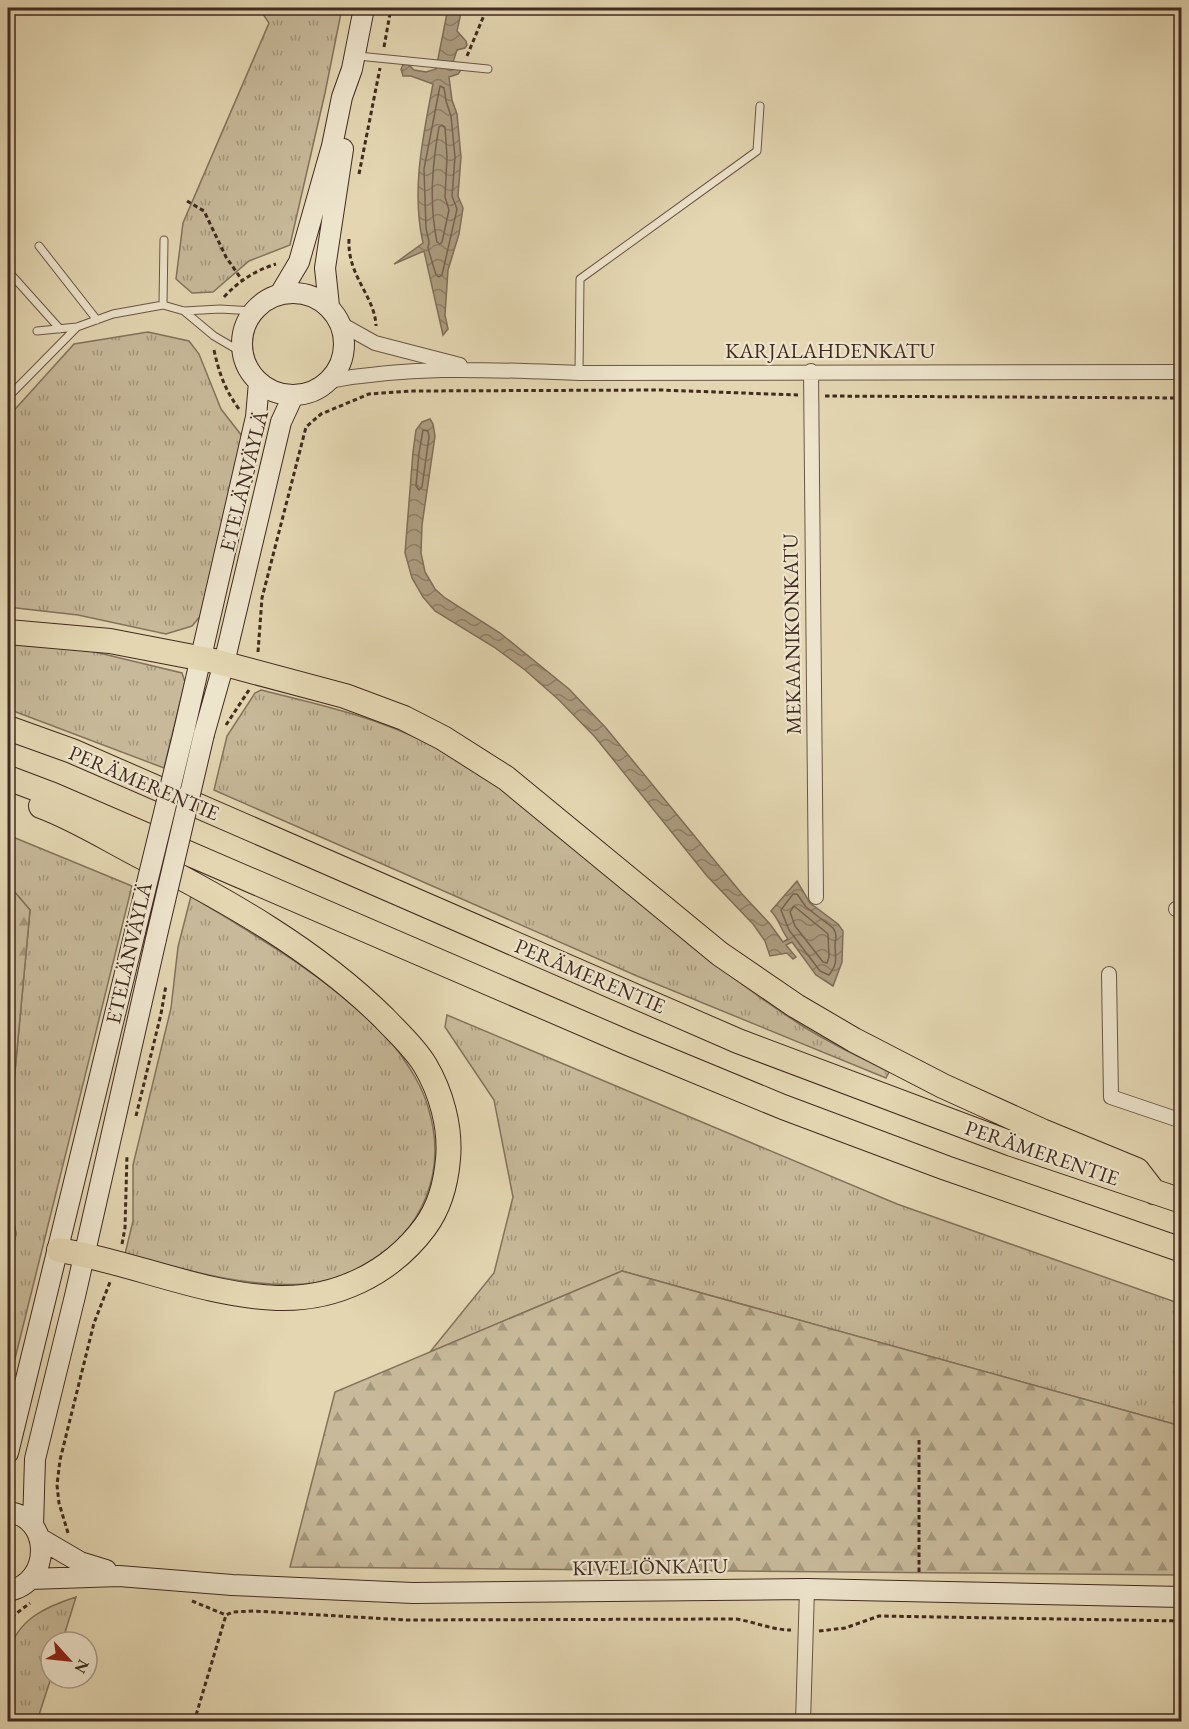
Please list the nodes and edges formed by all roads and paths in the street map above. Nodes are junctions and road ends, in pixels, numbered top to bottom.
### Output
1 (364, 8) edge
2 (391, 8) edge
3 (487, 8) edge
4 (382, 58) junction
5 (354, 62) junction
6 (462, 66) junction
7 (488, 69) dead end
8 (759, 106) dead end
9 (357, 184) dead end
10 (187, 201) dead end
11 (349, 238) dead end
12 (164, 240) dead end
13 (39, 246) dead end
14 (280, 262) dead end
15 (8, 271) edge
16 (346, 271) dead end
17 (353, 271) junction
18 (242, 280) junction
19 (280, 294) junction
20 (223, 299) dead end
21 (163, 305) junction
22 (329, 306) junction
23 (184, 311) junction
24 (254, 311) junction
25 (97, 320) junction
26 (341, 324) junction
27 (77, 327) junction
28 (60, 328) junction
29 (37, 331) dead end
30 (376, 333) dead end
31 (212, 343) dead end
32 (243, 353) junction
33 (479, 370) junction
34 (811, 371) junction
35 (1182, 372) edge
36 (579, 373) junction
37 (329, 381) junction
38 (259, 382) junction
39 (293, 396) junction
40 (811, 396) junction
41 (8, 397) edge
42 (1182, 398) edge
43 (240, 410) dead end
44 (8, 632) edge
45 (257, 658) dead end
46 (212, 661) junction
47 (251, 685) dead end
48 (8, 728) edge
49 (224, 728) dead end
50 (8, 778) edge
51 (8, 793) edge
52 (816, 897) dead end
53 (1109, 975) dead end
54 (166, 978) dead end
55 (136, 1119) dead end
56 (1182, 1121) edge
57 (127, 1153) dead end
58 (1154, 1192) junction
59 (1182, 1201) edge
60 (59, 1250) junction
61 (1182, 1250) edge
62 (85, 1254) junction
63 (116, 1263) junction
64 (919, 1440) dead end
65 (8, 1454) edge
66 (8, 1512) edge
67 (36, 1532) junction
68 (69, 1556) junction
69 (119, 1576) junction
70 (30, 1579) junction
71 (807, 1589) junction
72 (8, 1591) edge
73 (919, 1592) junction
74 (1182, 1597) edge
75 (34, 1601) dead end
76 (1182, 1621) edge
77 (8, 1624) edge
78 (805, 1630) junction
79 (194, 1722) edge
80 (803, 1722) edge

1 - 5 main road
2 - 4 path
3 - 6 path
4 - 5 lane
4 - 6 lane
4 - 9 path
5 - 19 main road
5 - 22 main road
6 - 7 lane
8 - 36 lane
10 - 18 path
11 - 17 path
12 - 21 lane
13 - 25 lane
14 - 18 path
15 - 28 lane
16 - 17 path
17 - 30 path
18 - 20 path
19 - 22 main road
19 - 24 main road
21 - 23 lane
21 - 25 lane
22 - 26 main road
23 - 24 lane
23 - 32 lane
24 - 32 main road
25 - 27 lane
26 - 33 street, KARJALAHDENKATU
26 - 37 main road
27 - 28 lane
27 - 41 lane
28 - 29 lane
31 - 43 path
32 - 38 main road
33 - 36 street, KARJALAHDENKATU
33 - 37 street, KARJALAHDENKATU
34 - 35 street, KARJALAHDENKATU
34 - 36 street, KARJALAHDENKATU
34 - 40 street, MEKAANIKONKATU
37 - 39 main road
38 - 39 main road
38 - 46 main road, ETELÄNVÄYLÄ
39 - 46 main road, ETELÄNVÄYLÄ
40 - 42 path
40 - 45 path
40 - 52 street, MEKAANIKONKATU
44 - 46 highway
46 - 58 highway
46 - 60 main road, ETELÄNVÄYLÄ, bridge
46 - 62 main road, ETELÄNVÄYLÄ, bridge
47 - 49 path
48 - 58 highway, PERÄMERENTIE
50 - 61 highway
51 - 63 highway
53 - 56 street
54 - 55 path
57 - 63 path
58 - 59 highway, PERÄMERENTIE
60 - 62 highway
60 - 65 main road, ETELÄNVÄYLÄ
62 - 63 highway
62 - 67 main road, ETELÄNVÄYLÄ
63 - 68 path
64 - 73 path
66 - 67 main road, KIVELIÖNKATU
67 - 68 main road, KIVELIÖNKATU
67 - 70 main road, ETELÄNVÄYLÄ
68 - 69 main road, KIVELIÖNKATU
69 - 70 main road, KIVELIÖNKATU
69 - 71 main road, KIVELIÖNKATU
70 - 72 main road
71 - 73 main road, KIVELIÖNKATU
71 - 78 street
73 - 74 main road, KIVELIÖNKATU
75 - 77 path
76 - 78 path
78 - 79 path
78 - 80 street

